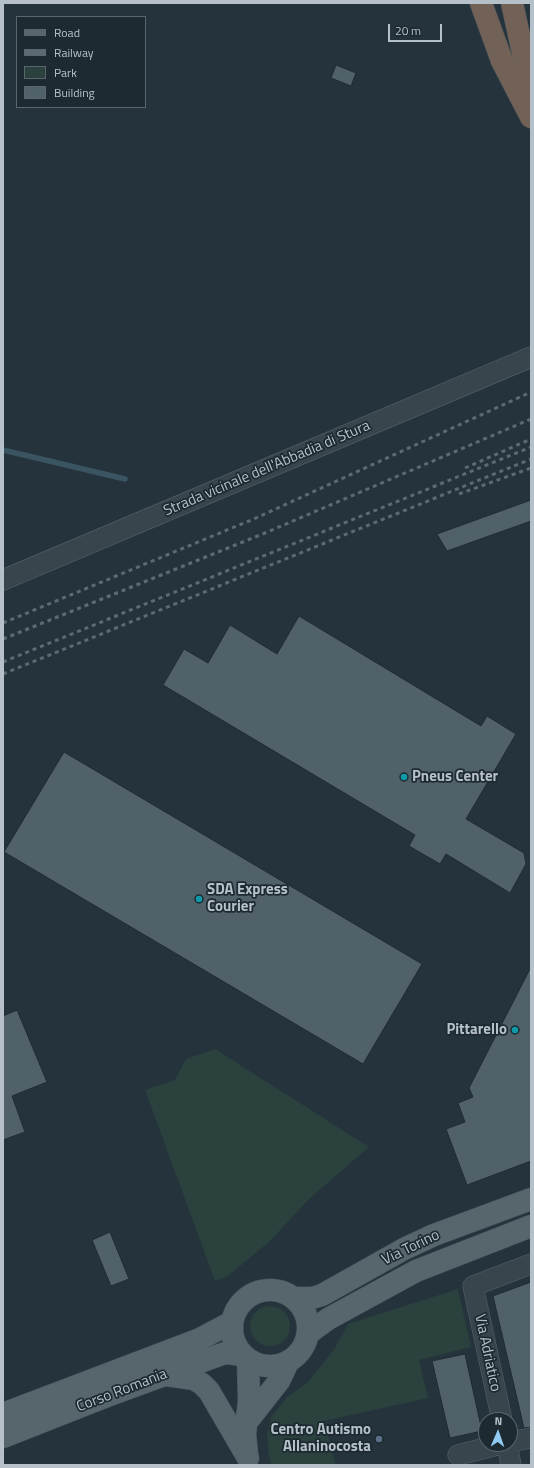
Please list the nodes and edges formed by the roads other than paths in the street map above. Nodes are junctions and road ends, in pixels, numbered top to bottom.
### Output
1 (481, 3) edge
2 (512, 3) edge
3 (531, 90) edge
4 (531, 117) edge
5 (531, 357) edge
6 (3, 580) edge
7 (531, 1199) edge
8 (531, 1226) edge
9 (531, 1264) edge
10 (295, 1298) junction
11 (232, 1322) junction
12 (309, 1333) junction
13 (246, 1357) junction
14 (288, 1362) junction
15 (164, 1375) junction
16 (500, 1412) edge
17 (3, 1414) edge
18 (246, 1423) junction
19 (3, 1437) edge
20 (531, 1438) edge
21 (518, 1440) edge
22 (478, 1450) edge
23 (509, 1452) edge
24 (458, 1455) dead end
25 (249, 1461) edge
26 (511, 1465) edge

1 - 4 highway
2 - 3 highway
5 - 6 street, Strada vicinale dell'Abbadia di Stura
7 - 10 main road, Via Torino
8 - 12 main road, Via Torino
9 - 16 street, Via Adriatico
10 - 11 main road
10 - 12 main road
11 - 13 main road
11 - 17 main road, Corso Romania
12 - 14 main road
13 - 14 main road
13 - 15 main road, Corso Romania
13 - 18 main road
14 - 18 main road
15 - 19 main road, Corso Romania
15 - 25 main road
18 - 25 main road
20 - 21 street
22 - 24 street
23 - 26 street

